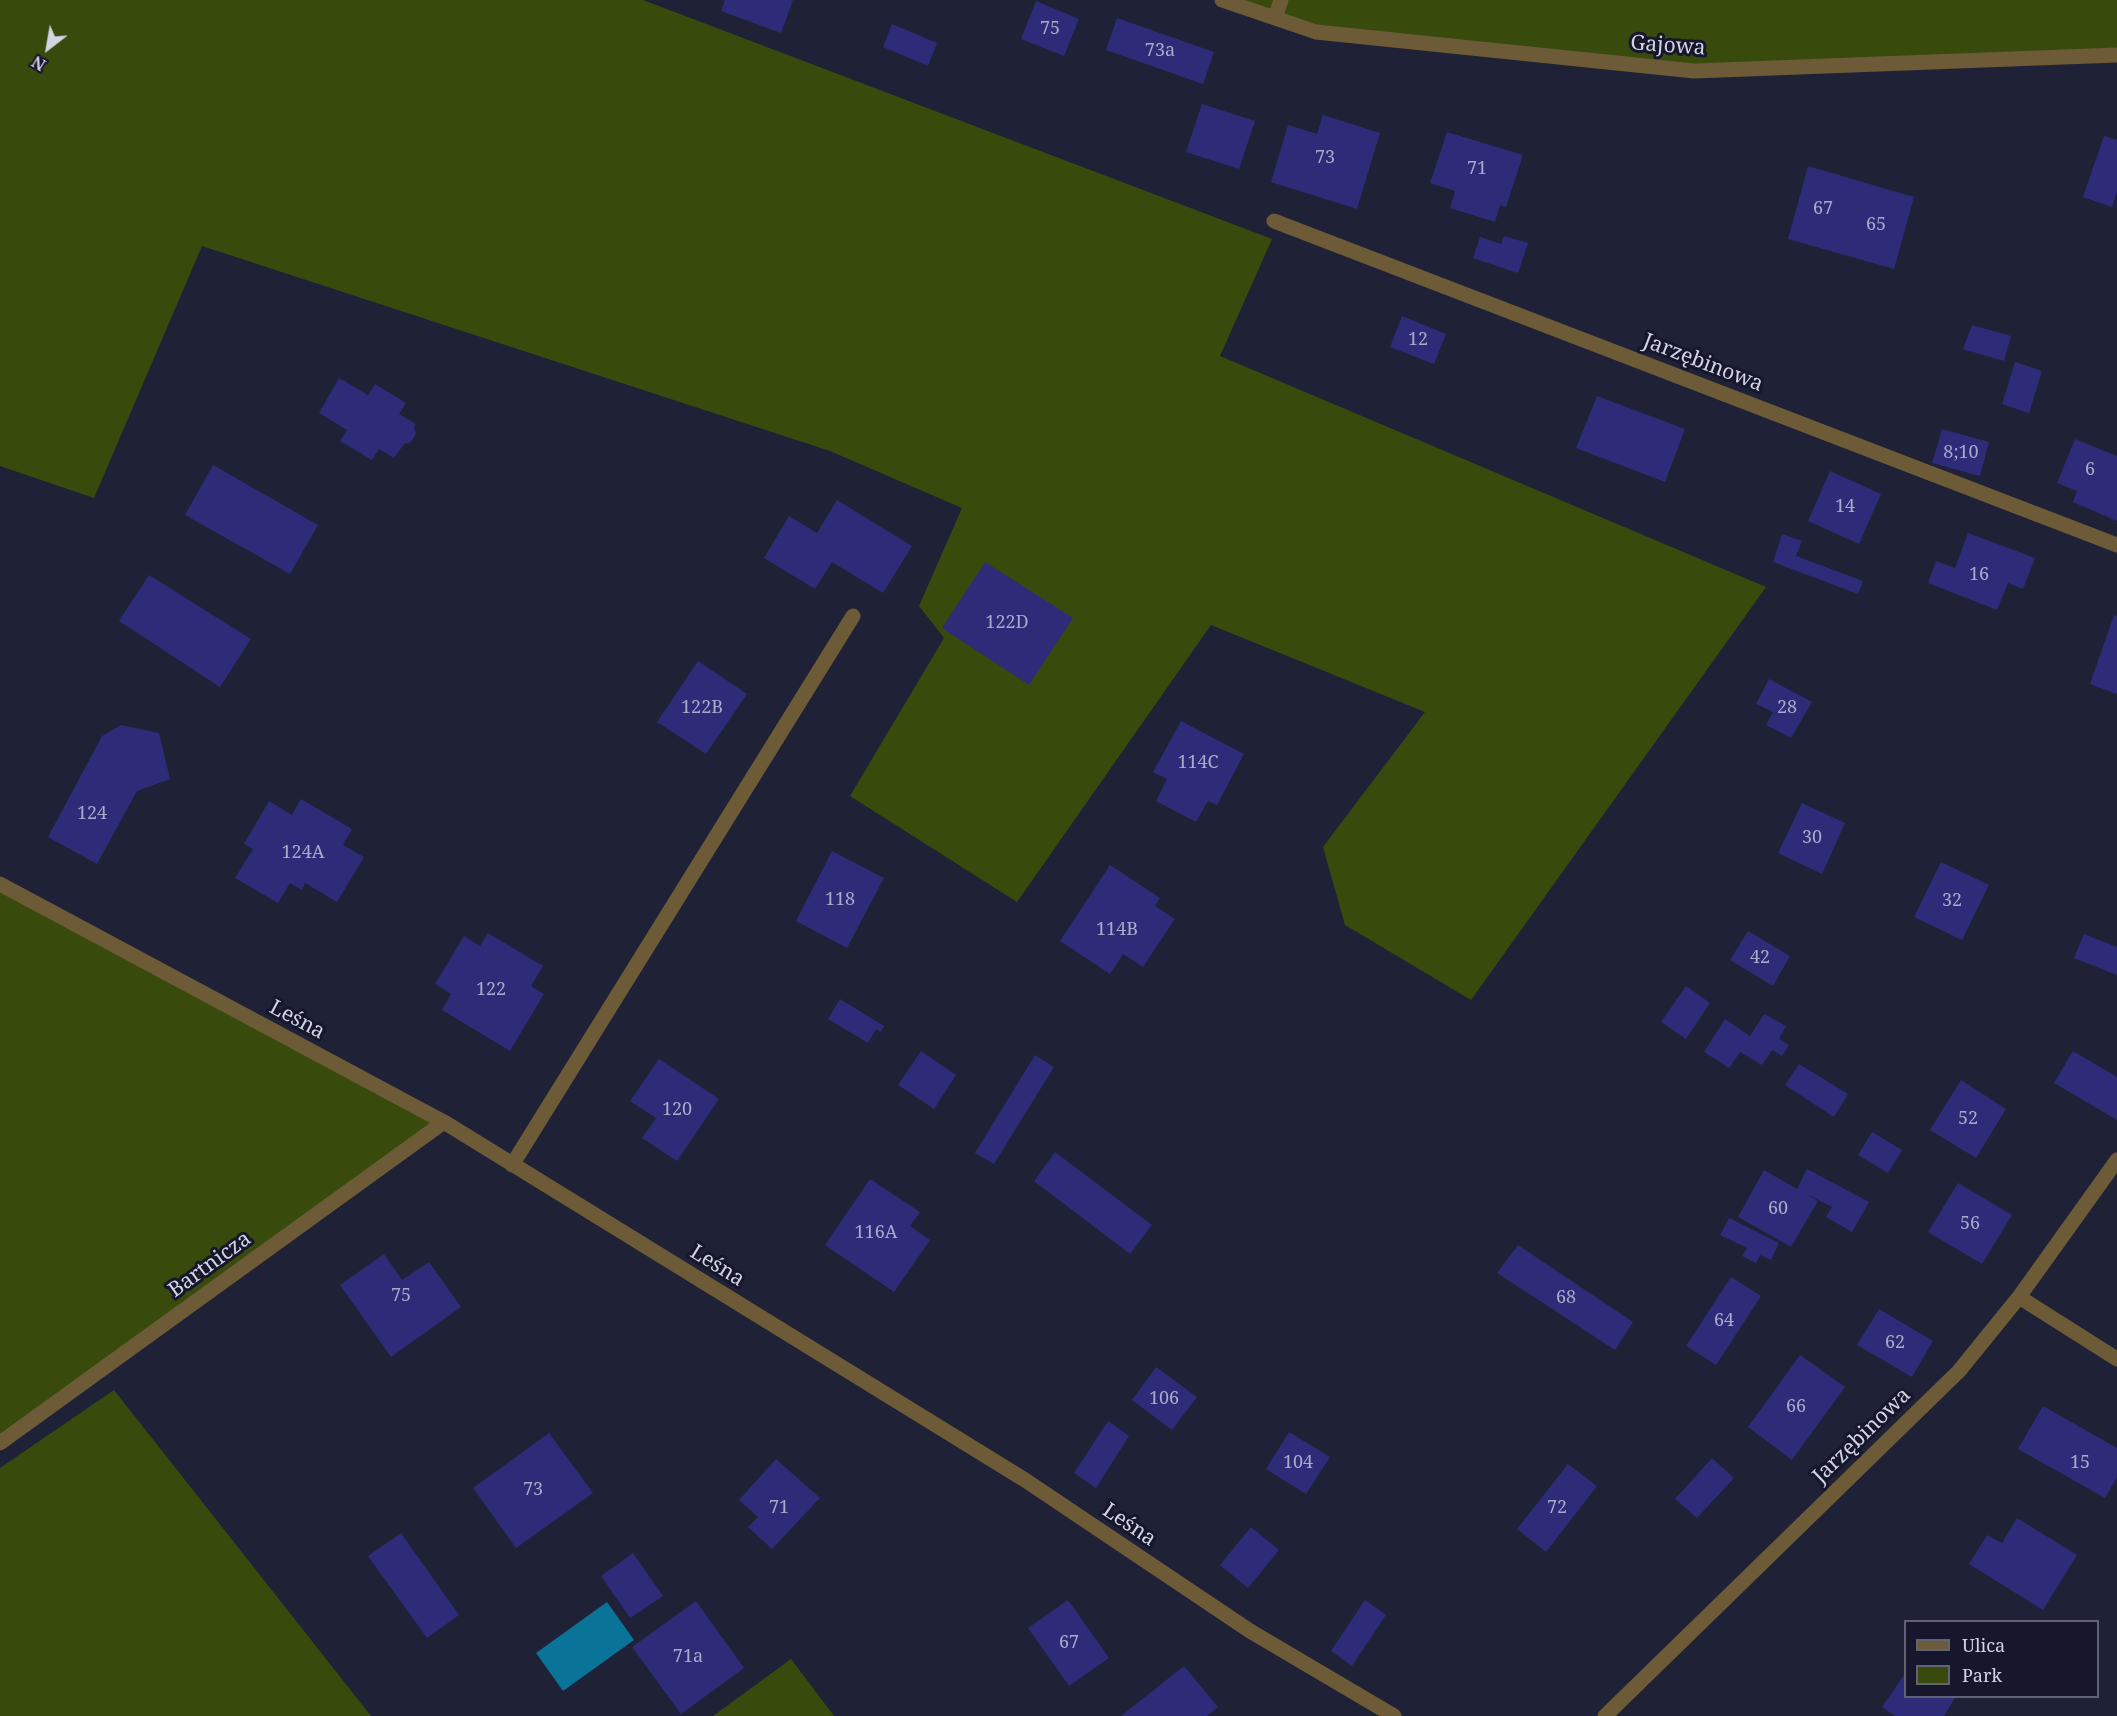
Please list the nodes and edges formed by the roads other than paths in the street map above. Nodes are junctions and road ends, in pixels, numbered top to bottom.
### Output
1 (1222, 0) edge
2 (1281, 0) edge
3 (1275, 18) junction
4 (2117, 55) edge
5 (1274, 221) dead end
6 (2117, 545) edge
7 (853, 616) dead end
8 (0, 884) edge
9 (444, 1122) junction
10 (2117, 1160) edge
11 (512, 1165) junction
12 (2019, 1297) junction
13 (2117, 1359) edge
14 (0, 1443) edge
15 (1394, 1716) edge
16 (1605, 1716) edge

1 - 3 street, Gajowa
2 - 3 street
3 - 4 street, Gajowa
5 - 6 street, Jarzębinowa
7 - 11 street
8 - 9 street, Leśna
9 - 11 street, Leśna
9 - 14 street, Bartnicza
10 - 12 street, Jarzębinowa
11 - 15 street, Leśna
12 - 13 street
12 - 16 street, Jarzębinowa

